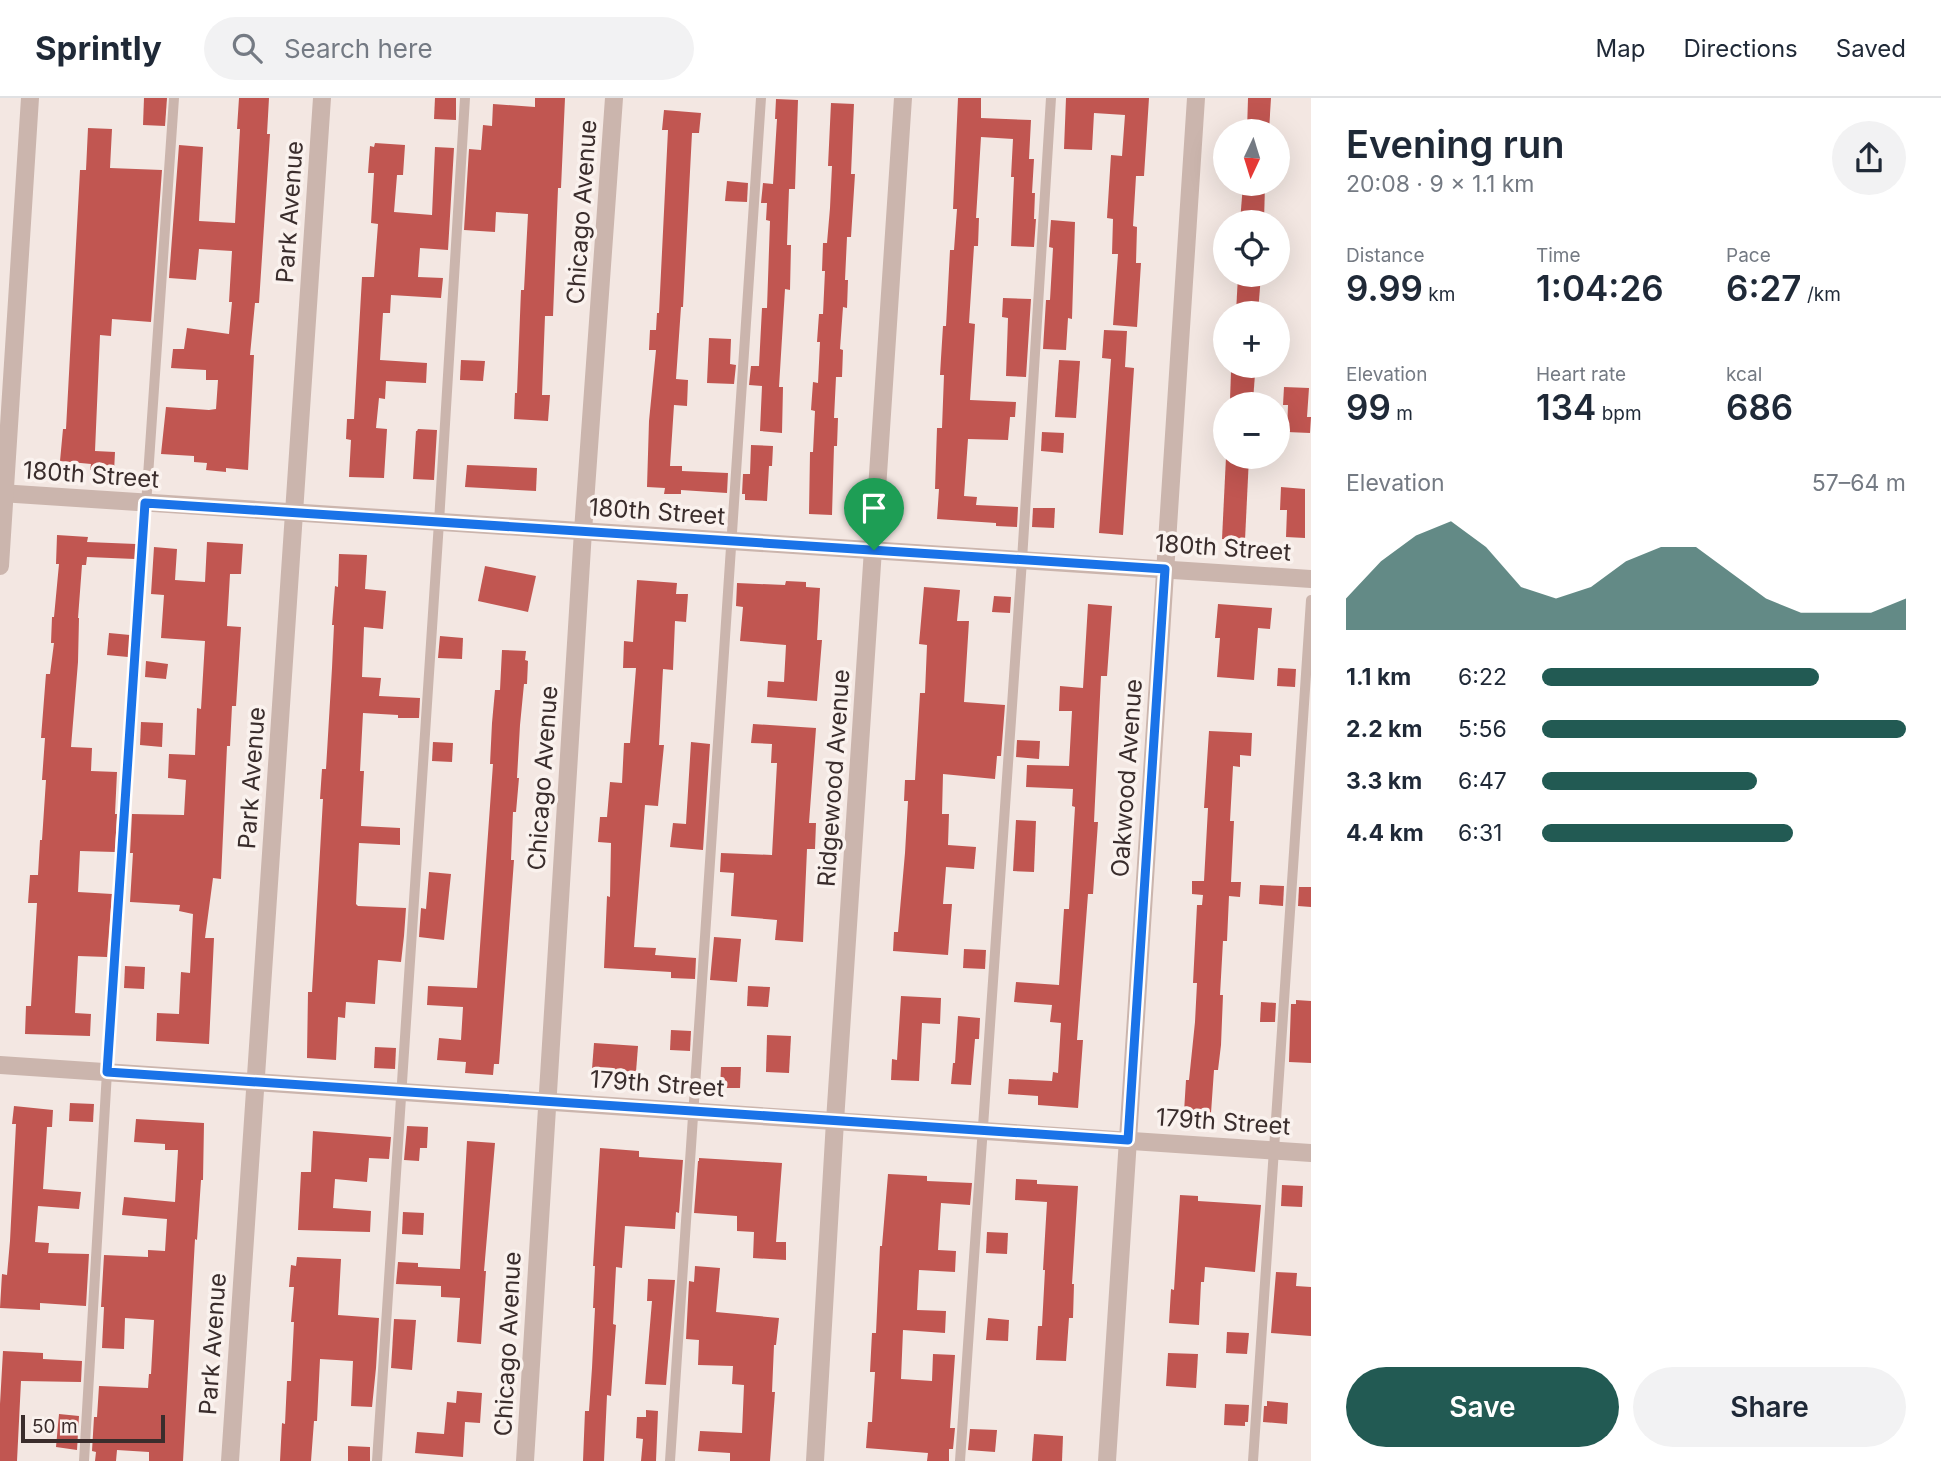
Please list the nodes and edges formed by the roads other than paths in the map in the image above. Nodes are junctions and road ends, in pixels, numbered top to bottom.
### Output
1 (30, 98) edge
2 (174, 98) edge
3 (322, 98) edge
4 (465, 98) edge
5 (614, 98) edge
6 (761, 98) edge
7 (903, 98) edge
8 (1051, 98) edge
9 (1196, 98) edge
10 (2, 494) edge
11 (145, 503) junction
12 (295, 513) junction
13 (439, 522) junction
14 (583, 531) junction
15 (732, 541) junction
16 (874, 550) junction
17 (1022, 560) junction
18 (0, 566) edge
19 (1165, 569) junction
20 (1311, 579) edge
21 (1311, 600) edge
22 (0, 1065) edge
23 (107, 1072) junction
24 (255, 1082) junction
25 (401, 1092) junction
26 (547, 1101) junction
27 (693, 1111) junction
28 (835, 1121) junction
29 (984, 1131) junction
30 (1128, 1140) junction
31 (1274, 1150) junction
32 (1311, 1153) edge
33 (84, 1461) edge
34 (230, 1461) edge
35 (377, 1461) edge
36 (525, 1461) edge
37 (670, 1461) edge
38 (816, 1461) edge
39 (960, 1461) edge
40 (1107, 1461) edge
41 (1253, 1461) edge

1 - 10 street
2 - 11 lane
3 - 12 street, Park Avenue
4 - 13 lane
5 - 14 street, Chicago Avenue
6 - 15 lane
7 - 16 street, Ridgewood Avenue
8 - 17 lane
9 - 19 street, Oakwood Avenue
10 - 11 street, 180th Street
10 - 18 street
11 - 12 street, 180th Street
11 - 23 lane
12 - 13 street, 180th Street
12 - 24 street, Park Avenue
13 - 14 street, 180th Street
13 - 25 lane
14 - 15 street, 180th Street
14 - 26 street, Chicago Avenue
15 - 16 street, 180th Street
15 - 27 lane
16 - 17 street, 180th Street
16 - 28 street, Ridgewood Avenue
17 - 19 street, 180th Street
17 - 29 lane
19 - 20 street, 180th Street
19 - 30 street, Oakwood Avenue
21 - 31 lane
22 - 23 street, 179th Street
23 - 24 street, 179th Street
23 - 33 lane
24 - 25 street, 179th Street
24 - 34 street, Park Avenue
25 - 26 street, 179th Street
25 - 35 lane
26 - 27 street, 179th Street
26 - 36 street, Chicago Avenue
27 - 28 street, 179th Street
27 - 37 lane
28 - 29 street, 179th Street
28 - 38 street, Ridgewood Avenue
29 - 30 street, 179th Street
29 - 39 lane
30 - 31 street, 179th Street
30 - 40 street, Oakwood Avenue
31 - 32 street, 179th Street
31 - 41 lane

